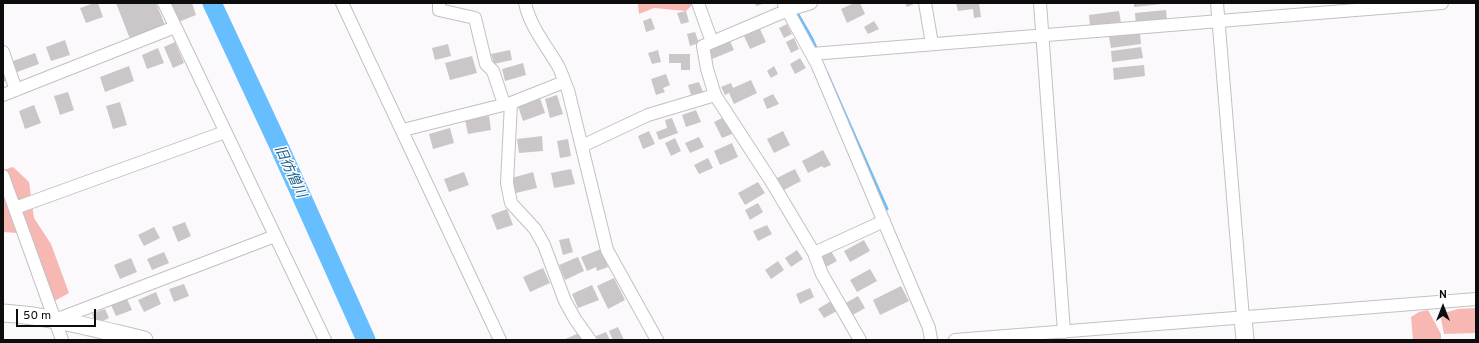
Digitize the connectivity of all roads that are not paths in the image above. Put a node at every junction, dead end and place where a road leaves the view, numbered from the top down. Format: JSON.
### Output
{"nodes":[{"id":1,"x":164,"y":3,"type":"edge"},
{"id":2,"x":342,"y":3,"type":"edge"},
{"id":3,"x":439,"y":3,"type":"edge"},
{"id":4,"x":525,"y":3,"type":"edge"},
{"id":5,"x":698,"y":3,"type":"edge"},
{"id":6,"x":925,"y":3,"type":"edge"},
{"id":7,"x":1040,"y":3,"type":"edge"},
{"id":8,"x":1217,"y":3,"type":"edge"},
{"id":9,"x":1442,"y":3,"type":"edge"},
{"id":10,"x":804,"y":4,"type":"edge"},
{"id":11,"x":786,"y":6,"type":"edge"},
{"id":12,"x":1218,"y":21,"type":"junction"},
{"id":13,"x":175,"y":27,"type":"junction"},
{"id":14,"x":1043,"y":35,"type":"junction"},
{"id":15,"x":712,"y":42,"type":"junction"},
{"id":16,"x":932,"y":44,"type":"junction"},
{"id":17,"x":3,"y":52,"type":"edge"},
{"id":18,"x":812,"y":54,"type":"junction"},
{"id":19,"x":564,"y":82,"type":"junction"},
{"id":20,"x":16,"y":90,"type":"junction"},
{"id":21,"x":3,"y":95,"type":"edge"},
{"id":22,"x":715,"y":95,"type":"junction"},
{"id":23,"x":508,"y":103,"type":"junction"},
{"id":24,"x":403,"y":130,"type":"junction"},
{"id":25,"x":225,"y":132,"type":"junction"},
{"id":26,"x":582,"y":146,"type":"junction"},
{"id":27,"x":3,"y":176,"type":"edge"},
{"id":28,"x":15,"y":208,"type":"junction"},
{"id":29,"x":884,"y":221,"type":"junction"},
{"id":30,"x":275,"y":236,"type":"junction"},
{"id":31,"x":814,"y":253,"type":"junction"},
{"id":32,"x":1476,"y":299,"type":"edge"},
{"id":33,"x":3,"y":314,"type":"edge"},
{"id":34,"x":1244,"y":318,"type":"junction"},
{"id":35,"x":55,"y":320,"type":"junction"},
{"id":36,"x":1064,"y":332,"type":"junction"},
{"id":37,"x":62,"y":340,"type":"edge"},
{"id":38,"x":144,"y":340,"type":"edge"},
{"id":39,"x":324,"y":340,"type":"edge"},
{"id":40,"x":500,"y":340,"type":"edge"},
{"id":41,"x":590,"y":340,"type":"edge"},
{"id":42,"x":657,"y":340,"type":"edge"},
{"id":43,"x":860,"y":340,"type":"edge"},
{"id":44,"x":931,"y":340,"type":"edge"},
{"id":45,"x":955,"y":340,"type":"edge"},
{"id":46,"x":1245,"y":340,"type":"edge"}],
"edges":[{"from":1,"to":13,"type":"street"},
{"from":2,"to":24,"type":"street"},
{"from":3,"to":23,"type":"street"},
{"from":4,"to":19,"type":"street"},
{"from":5,"to":15,"type":"street"},
{"from":6,"to":16,"type":"street"},
{"from":7,"to":14,"type":"street"},
{"from":8,"to":12,"type":"street"},
{"from":9,"to":12,"type":"street"},
{"from":10,"to":11,"type":"street"},
{"from":11,"to":15,"type":"street"},
{"from":11,"to":18,"type":"street"},
{"from":12,"to":14,"type":"street"},
{"from":12,"to":34,"type":"street"},
{"from":13,"to":20,"type":"street"},
{"from":13,"to":25,"type":"street"},
{"from":14,"to":16,"type":"street"},
{"from":14,"to":36,"type":"street"},
{"from":15,"to":22,"type":"street"},
{"from":16,"to":18,"type":"street"},
{"from":17,"to":20,"type":"street"},
{"from":18,"to":29,"type":"street"},
{"from":19,"to":23,"type":"street"},
{"from":19,"to":26,"type":"street"},
{"from":20,"to":21,"type":"street"},
{"from":22,"to":26,"type":"street"},
{"from":22,"to":31,"type":"street"},
{"from":23,"to":24,"type":"street"},
{"from":23,"to":41,"type":"street"},
{"from":24,"to":40,"type":"street"},
{"from":25,"to":28,"type":"street"},
{"from":25,"to":30,"type":"street"},
{"from":26,"to":42,"type":"street"},
{"from":27,"to":28,"type":"street"},
{"from":28,"to":35,"type":"street"},
{"from":29,"to":31,"type":"street"},
{"from":29,"to":44,"type":"street"},
{"from":30,"to":35,"type":"street"},
{"from":30,"to":39,"type":"street"},
{"from":31,"to":43,"type":"street"},
{"from":32,"to":34,"type":"street"},
{"from":33,"to":35,"type":"street"},
{"from":34,"to":36,"type":"street"},
{"from":34,"to":46,"type":"street"},
{"from":35,"to":37,"type":"street"},
{"from":35,"to":38,"type":"street"},
{"from":36,"to":45,"type":"street"}]}
